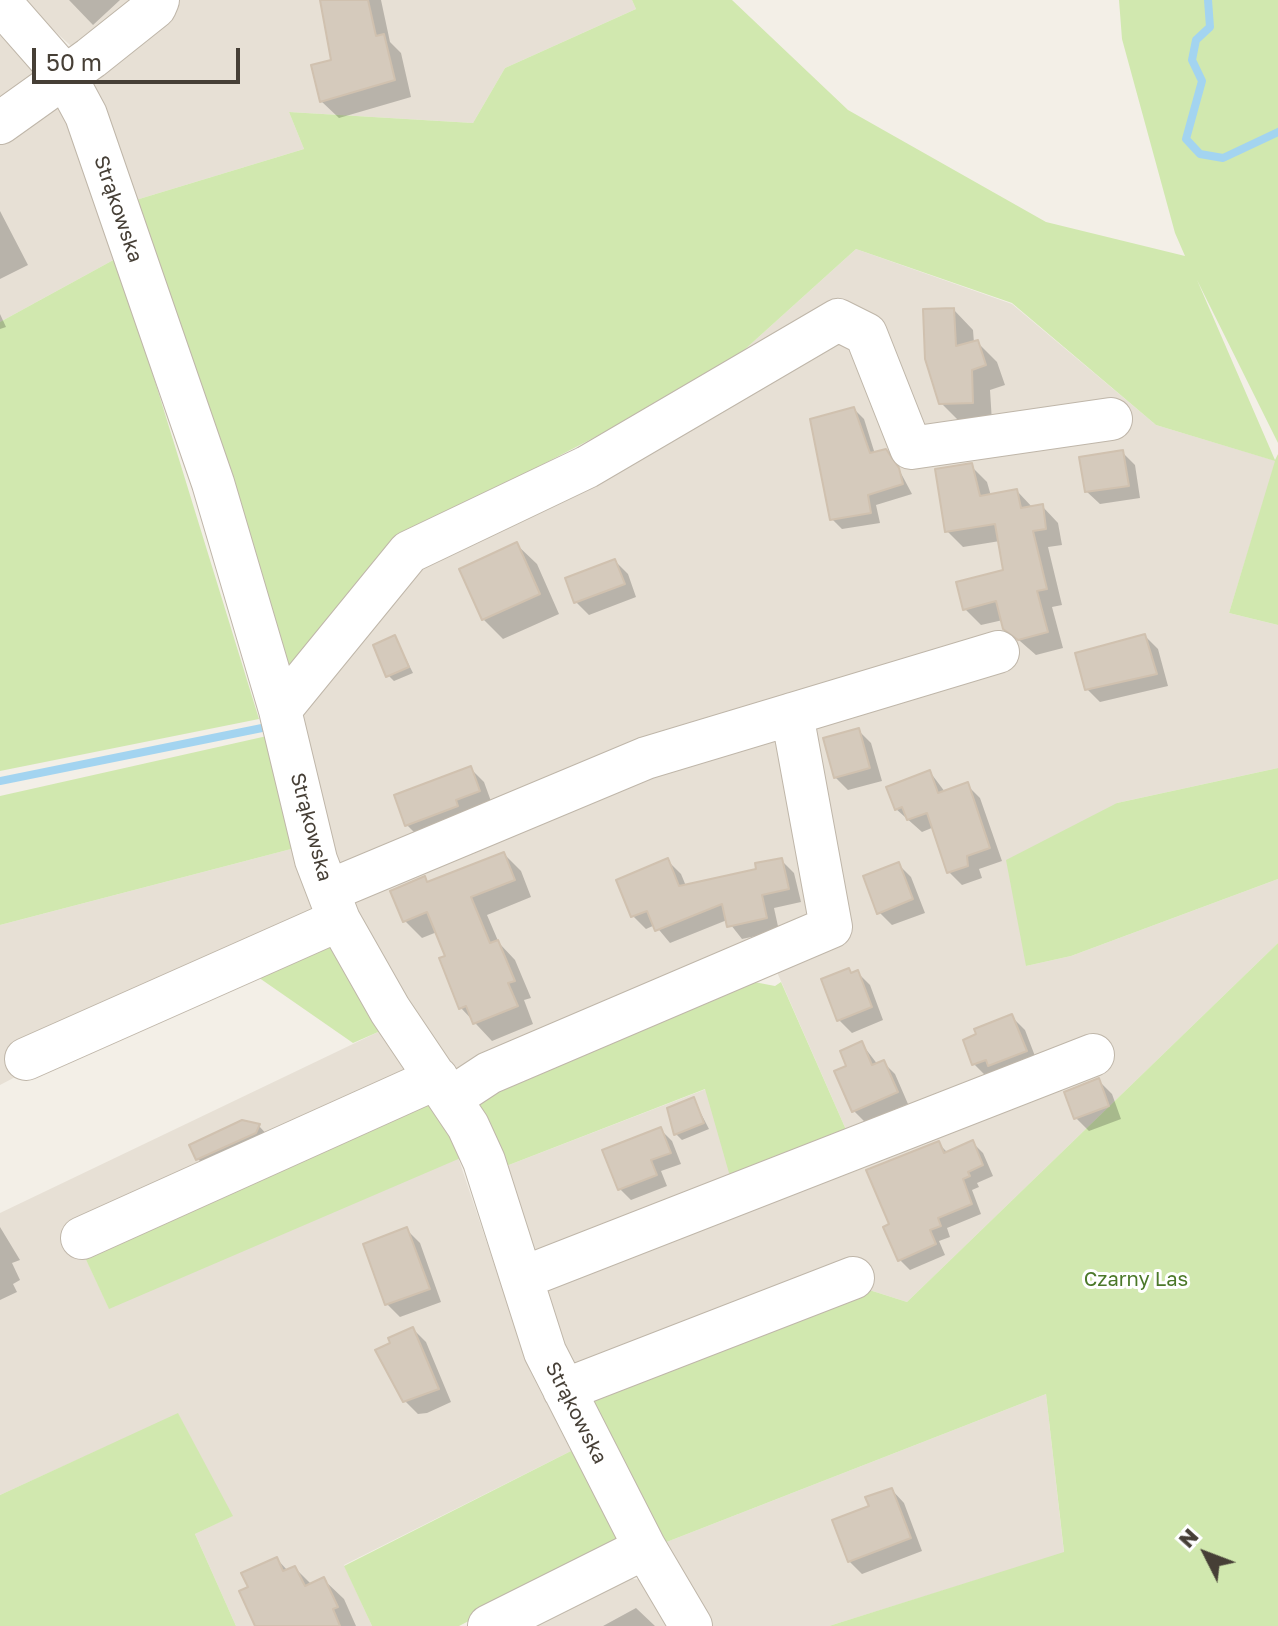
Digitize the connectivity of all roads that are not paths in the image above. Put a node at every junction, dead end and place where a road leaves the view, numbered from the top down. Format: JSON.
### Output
{"nodes":[{"id":1,"x":158,"y":0,"type":"edge"},
{"id":2,"x":0,"y":2,"type":"edge"},
{"id":3,"x":65,"y":76,"type":"junction"},
{"id":4,"x":0,"y":123,"type":"edge"},
{"id":5,"x":1111,"y":419,"type":"dead end"},
{"id":6,"x":998,"y":652,"type":"dead end"},
{"id":7,"x":280,"y":710,"type":"junction"},
{"id":8,"x":792,"y":714,"type":"junction"},
{"id":9,"x":333,"y":905,"type":"junction"},
{"id":10,"x":1093,"y":1055,"type":"dead end"},
{"id":11,"x":26,"y":1059,"type":"dead end"},
{"id":12,"x":444,"y":1088,"type":"junction"},
{"id":13,"x":82,"y":1238,"type":"dead end"},
{"id":14,"x":522,"y":1278,"type":"junction"},
{"id":15,"x":853,"y":1278,"type":"dead end"},
{"id":16,"x":564,"y":1390,"type":"junction"},
{"id":17,"x":645,"y":1548,"type":"junction"},
{"id":18,"x":489,"y":1626,"type":"edge"},
{"id":19,"x":691,"y":1626,"type":"edge"}],
"edges":[{"from":1,"to":3,"type":"street"},
{"from":2,"to":3,"type":"street","name":"Strąkowska"},
{"from":3,"to":4,"type":"street"},
{"from":3,"to":7,"type":"street","name":"Strąkowska"},
{"from":5,"to":7,"type":"street"},
{"from":6,"to":8,"type":"street"},
{"from":7,"to":9,"type":"street","name":"Strąkowska"},
{"from":8,"to":9,"type":"street"},
{"from":8,"to":12,"type":"street"},
{"from":9,"to":11,"type":"street"},
{"from":9,"to":12,"type":"street","name":"Strąkowska"},
{"from":10,"to":14,"type":"street"},
{"from":12,"to":13,"type":"street"},
{"from":12,"to":14,"type":"street","name":"Strąkowska"},
{"from":14,"to":16,"type":"street","name":"Strąkowska"},
{"from":15,"to":16,"type":"street"},
{"from":16,"to":17,"type":"street","name":"Strąkowska"},
{"from":17,"to":18,"type":"street"},
{"from":17,"to":19,"type":"street","name":"Strąkowska"}]}
